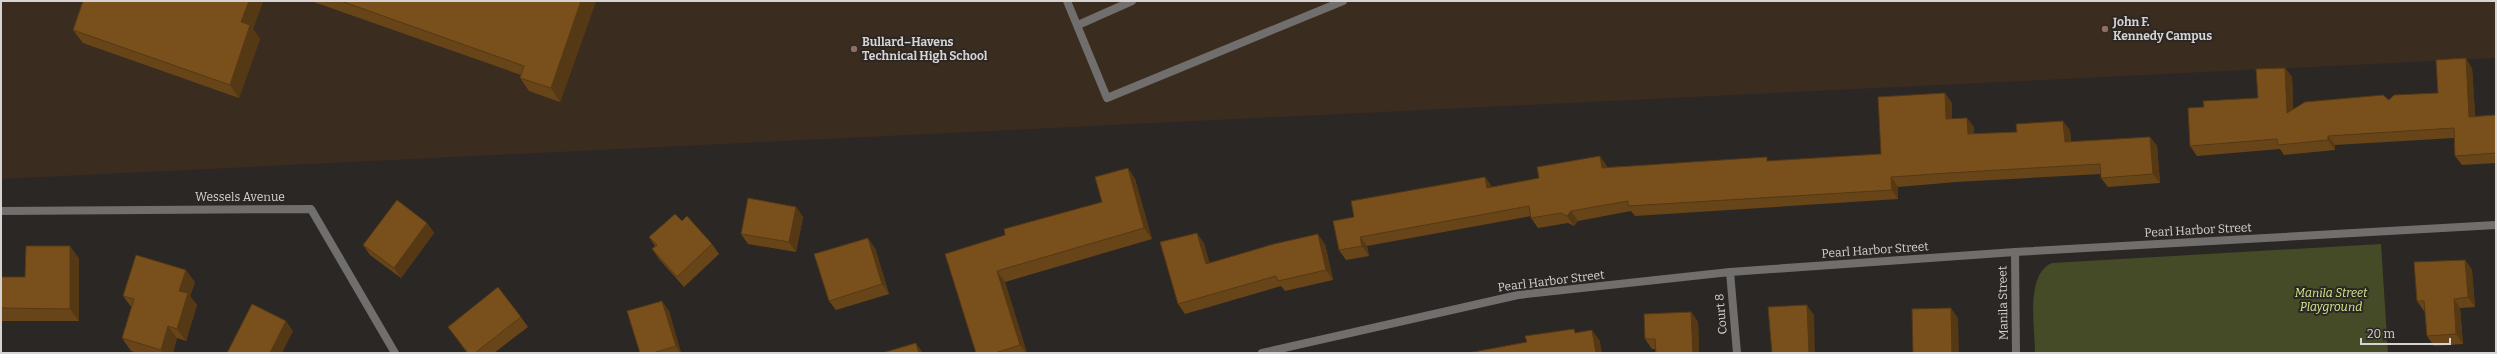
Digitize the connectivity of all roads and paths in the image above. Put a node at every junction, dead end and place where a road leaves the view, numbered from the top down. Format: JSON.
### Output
{"nodes":[{"id":1,"x":1067,"y":1,"type":"edge"},
{"id":2,"x":1132,"y":1,"type":"edge"},
{"id":3,"x":1343,"y":1,"type":"edge"},
{"id":4,"x":1078,"y":24,"type":"junction"},
{"id":5,"x":1,"y":211,"type":"edge"},
{"id":6,"x":2496,"y":225,"type":"edge"},
{"id":7,"x":2015,"y":252,"type":"junction"},
{"id":8,"x":1730,"y":272,"type":"junction"},
{"id":9,"x":395,"y":353,"type":"edge"},
{"id":10,"x":1262,"y":353,"type":"edge"},
{"id":11,"x":1737,"y":353,"type":"edge"},
{"id":12,"x":2016,"y":353,"type":"edge"}],
"edges":[{"from":1,"to":4,"type":"street"},
{"from":2,"to":4,"type":"street"},
{"from":3,"to":4,"type":"street"},
{"from":5,"to":9,"type":"street","name":"Wessels Avenue"},
{"from":6,"to":7,"type":"street","name":"Pearl Harbor Street"},
{"from":7,"to":8,"type":"street","name":"Pearl Harbor Street"},
{"from":7,"to":12,"type":"street","name":"Manila Street"},
{"from":8,"to":10,"type":"street","name":"Pearl Harbor Street"},
{"from":8,"to":11,"type":"street","name":"Court 8"}]}
